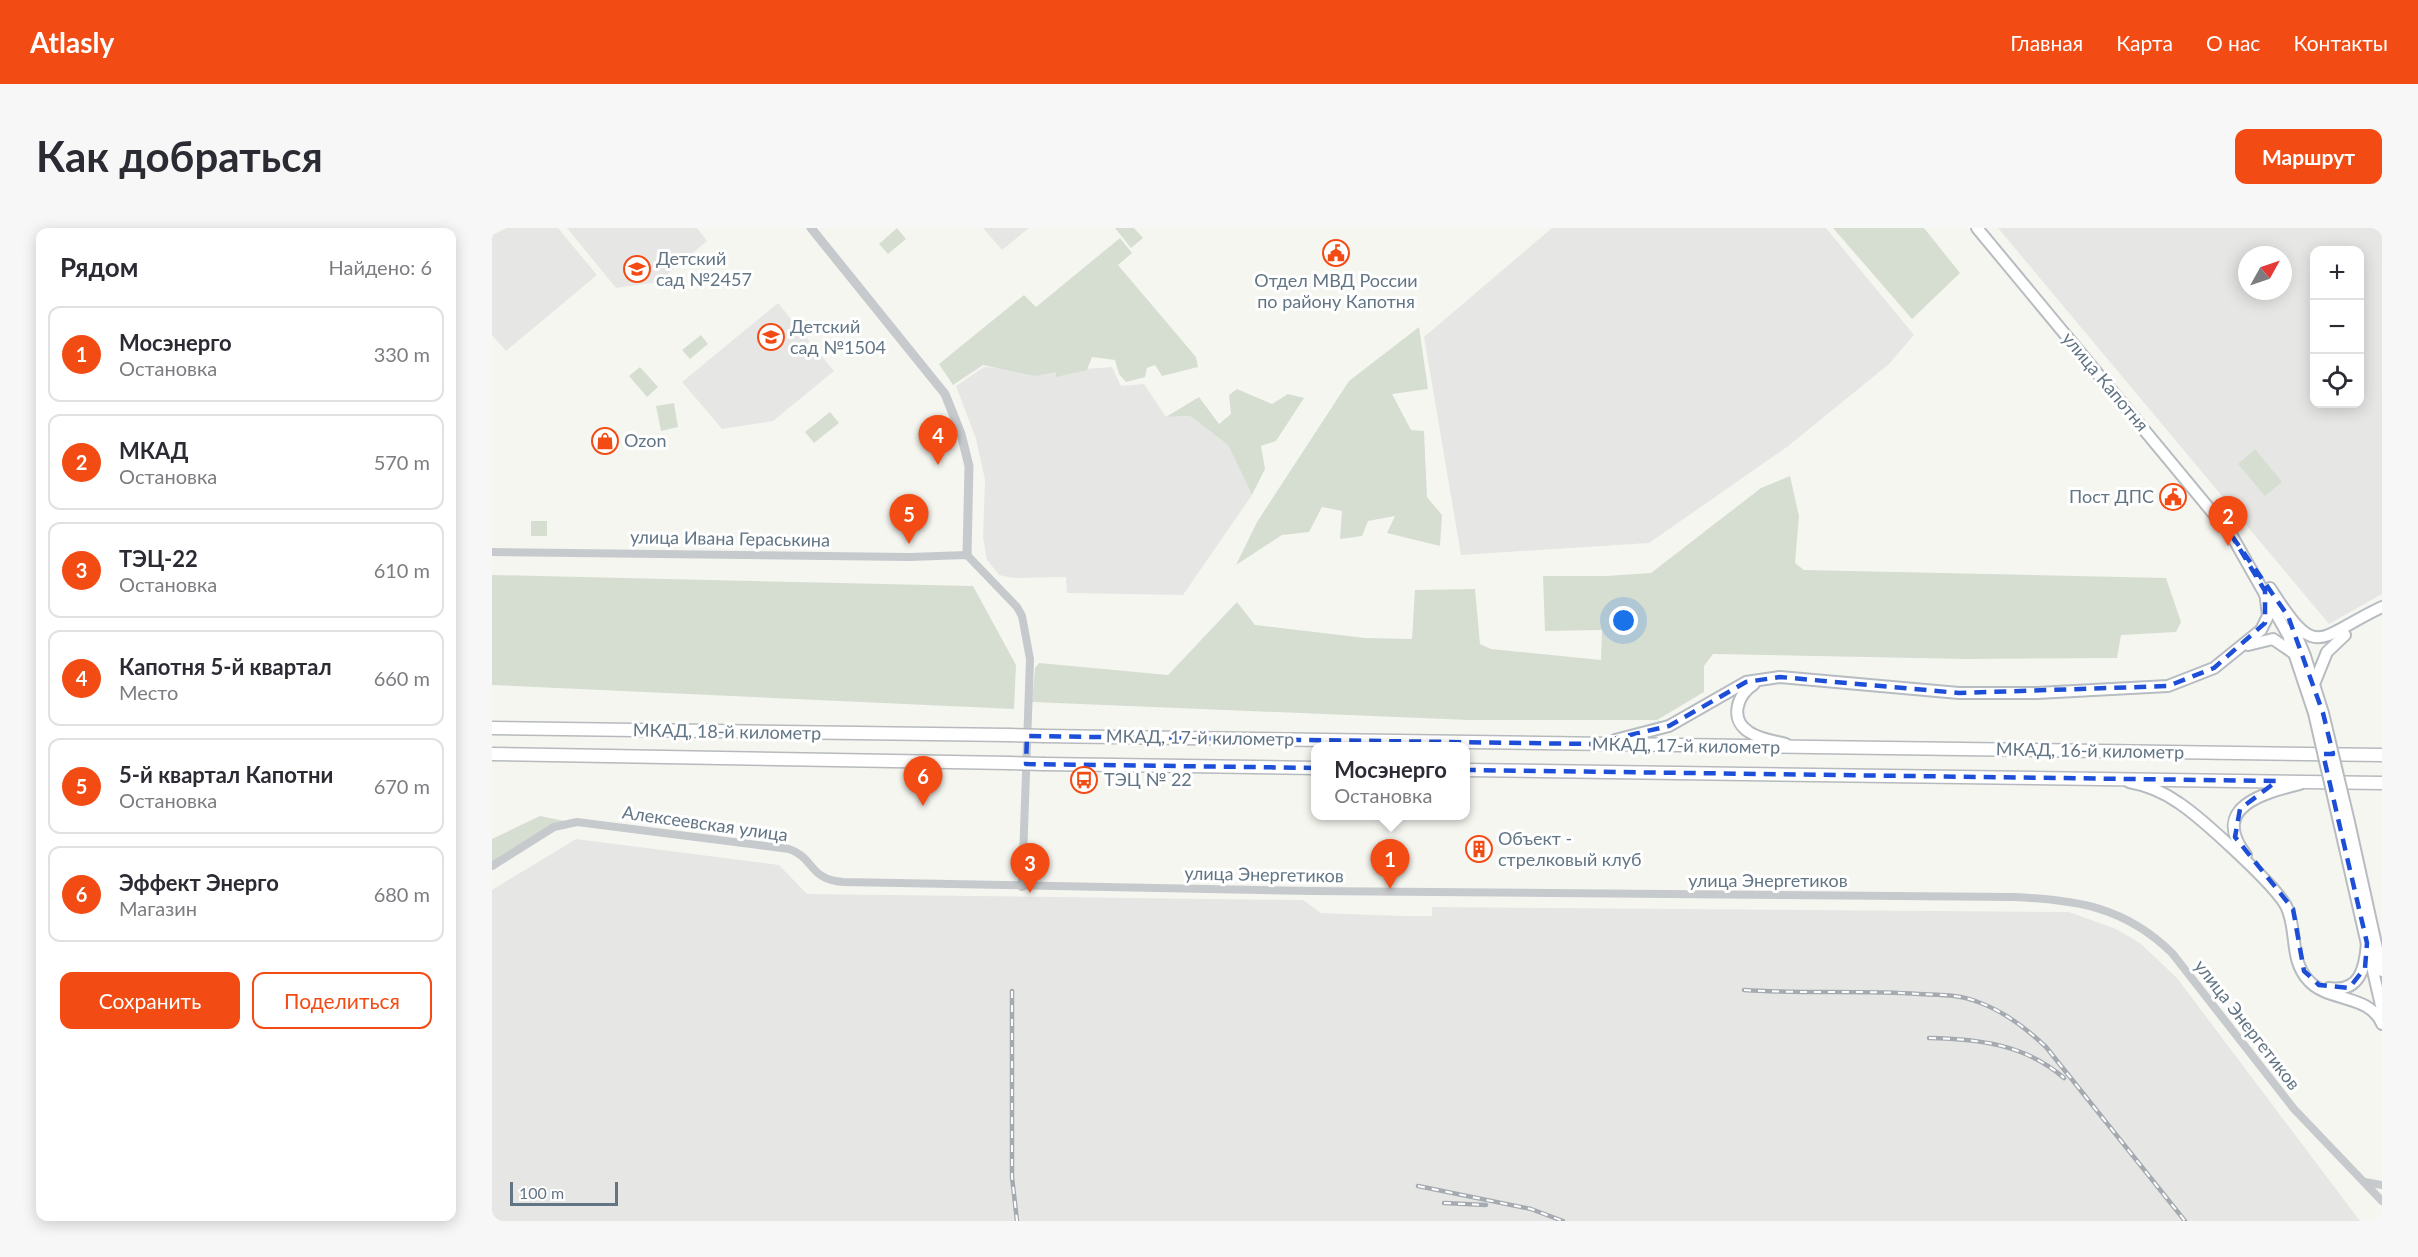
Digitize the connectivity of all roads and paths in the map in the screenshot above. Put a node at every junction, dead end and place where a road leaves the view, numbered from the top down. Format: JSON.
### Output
{"nodes":[{"id":1,"x":811,"y":228,"type":"edge"},
{"id":2,"x":1977,"y":228,"type":"edge"},
{"id":3,"x":2232,"y":536,"type":"junction"},
{"id":4,"x":492,"y":552,"type":"edge"},
{"id":5,"x":967,"y":555,"type":"junction"},
{"id":6,"x":2265,"y":591,"type":"junction"},
{"id":7,"x":2382,"y":607,"type":"edge"},
{"id":8,"x":2382,"y":613,"type":"edge"},
{"id":9,"x":2288,"y":615,"type":"junction"},
{"id":10,"x":2242,"y":648,"type":"junction"},
{"id":11,"x":2297,"y":657,"type":"junction"},
{"id":12,"x":1765,"y":679,"type":"junction"},
{"id":13,"x":2314,"y":684,"type":"junction"},
{"id":14,"x":2318,"y":713,"type":"junction"},
{"id":15,"x":492,"y":728,"type":"edge"},
{"id":16,"x":962,"y":735,"type":"joint"},
{"id":17,"x":1454,"y":742,"type":"edge"},
{"id":18,"x":1470,"y":742,"type":"edge"},
{"id":19,"x":1591,"y":744,"type":"junction"},
{"id":20,"x":1798,"y":747,"type":"junction"},
{"id":21,"x":492,"y":754,"type":"edge"},
{"id":22,"x":2382,"y":755,"type":"edge"},
{"id":23,"x":961,"y":763,"type":"joint"},
{"id":24,"x":1311,"y":768,"type":"edge"},
{"id":25,"x":1470,"y":770,"type":"edge"},
{"id":26,"x":2111,"y":779,"type":"junction"},
{"id":27,"x":2308,"y":782,"type":"junction"},
{"id":28,"x":2382,"y":785,"type":"edge"},
{"id":29,"x":2344,"y":822,"type":"junction"},
{"id":30,"x":492,"y":866,"type":"edge"},
{"id":31,"x":1022,"y":887,"type":"junction"},
{"id":32,"x":2367,"y":943,"type":"junction"},
{"id":33,"x":2380,"y":959,"type":"edge"},
{"id":34,"x":2382,"y":971,"type":"edge"},
{"id":35,"x":2382,"y":1010,"type":"edge"},
{"id":36,"x":2382,"y":1024,"type":"edge"},
{"id":37,"x":2354,"y":1174,"type":"junction"},
{"id":38,"x":2382,"y":1185,"type":"edge"},
{"id":39,"x":2382,"y":1201,"type":"edge"}],
"edges":[{"from":1,"to":5,"type":"street"},
{"from":2,"to":3,"type":"main road","name":"улица Капотня"},
{"from":3,"to":6,"type":"main road"},
{"from":3,"to":9,"type":"main road"},
{"from":4,"to":5,"type":"street","name":"улица Ивана Гераськина"},
{"from":5,"to":31,"type":"street"},
{"from":6,"to":10,"type":"main road"},
{"from":6,"to":11,"type":"main road"},
{"from":7,"to":9,"type":"main road"},
{"from":8,"to":13,"type":"main road"},
{"from":9,"to":13,"type":"main road"},
{"from":10,"to":11,"type":"main road"},
{"from":10,"to":12,"type":"main road"},
{"from":11,"to":14,"type":"main road"},
{"from":12,"to":19,"type":"main road"},
{"from":12,"to":20,"type":"main road"},
{"from":13,"to":14,"type":"main road"},
{"from":14,"to":29,"type":"main road","bridge":true},
{"from":15,"to":16,"type":"highway","name":"МКАД, 18-й километр"},
{"from":16,"to":17,"type":"highway","name":"МКАД, 17-й километр","bridge":true},
{"from":18,"to":19,"type":"highway","name":"МКАД, 17-й километр","bridge":true},
{"from":19,"to":20,"type":"highway","name":"МКАД, 17-й километр"},
{"from":20,"to":22,"type":"highway","name":"МКАД, 16-й километр"},
{"from":21,"to":23,"type":"highway","name":"МКАД, 18-й километр"},
{"from":23,"to":24,"type":"highway","name":"МКАД, 17-й километр","bridge":true},
{"from":25,"to":26,"type":"highway","name":"МКАД, 17-й километр"},
{"from":26,"to":27,"type":"highway","name":"МКАД, 16-й километр"},
{"from":26,"to":36,"type":"main road"},
{"from":27,"to":28,"type":"highway","name":"МКАД, 16-й километр"},
{"from":27,"to":32,"type":"main road"},
{"from":29,"to":32,"type":"main road"},
{"from":29,"to":33,"type":"main road"},
{"from":30,"to":31,"type":"street","name":"Алексеевская улица"},
{"from":31,"to":37,"type":"street","name":"улица Энергетиков"},
{"from":32,"to":35,"type":"main road"},
{"from":33,"to":34,"type":"main road"},
{"from":37,"to":38,"type":"street"},
{"from":37,"to":39,"type":"street","name":"улица Энергетиков"}]}
